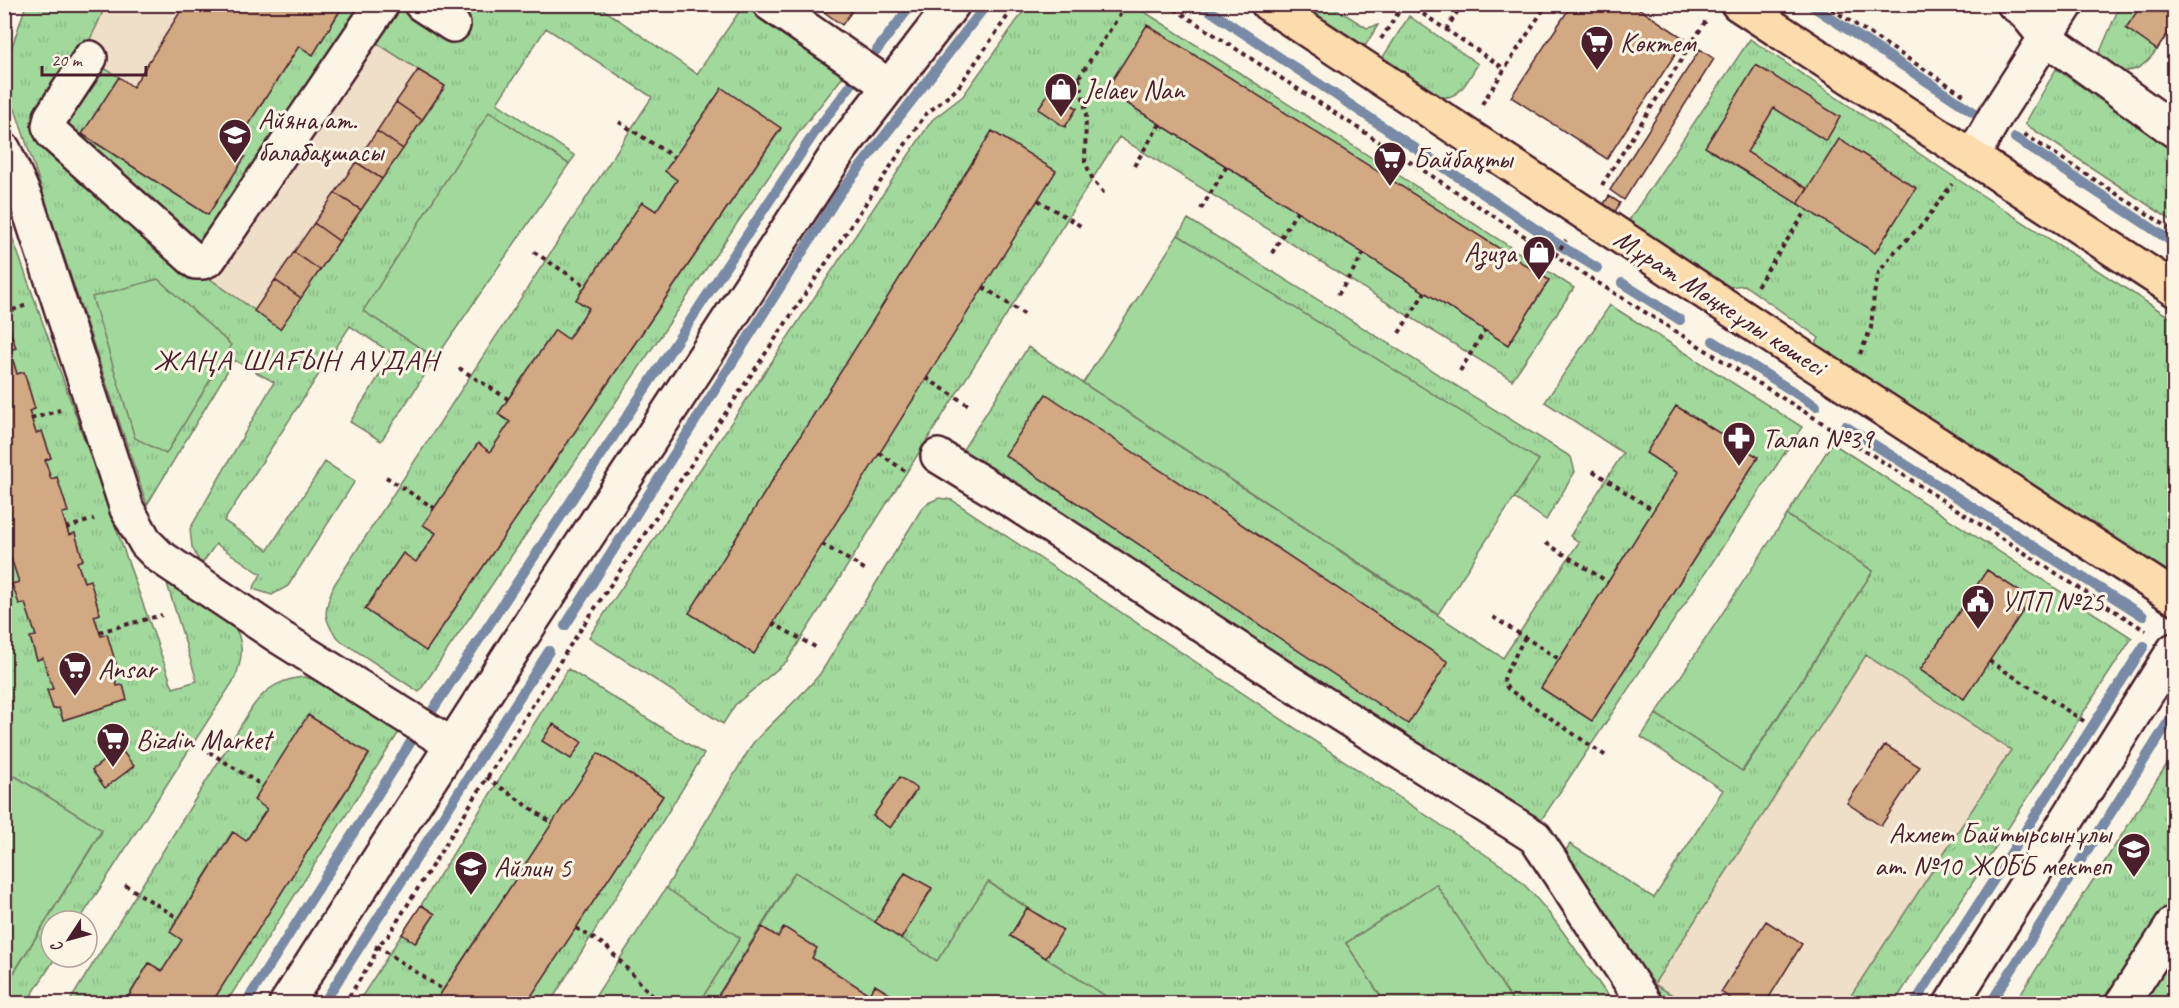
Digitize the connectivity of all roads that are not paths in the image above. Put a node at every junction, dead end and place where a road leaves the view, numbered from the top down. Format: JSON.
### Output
{"nodes":[{"id":1,"x":382,"y":4,"type":"edge"},
{"id":2,"x":421,"y":4,"type":"edge"},
{"id":3,"x":770,"y":4,"type":"edge"},
{"id":4,"x":953,"y":4,"type":"edge"},
{"id":5,"x":1268,"y":4,"type":"edge"},
{"id":6,"x":2014,"y":4,"type":"edge"},
{"id":7,"x":2067,"y":4,"type":"edge"},
{"id":8,"x":1723,"y":10,"type":"edge"},
{"id":9,"x":453,"y":25,"type":"dead end"},
{"id":10,"x":2045,"y":38,"type":"junction"},
{"id":11,"x":90,"y":58,"type":"dead end"},
{"id":12,"x":889,"y":86,"type":"junction"},
{"id":13,"x":2175,"y":130,"type":"edge"},
{"id":14,"x":4,"y":150,"type":"edge"},
{"id":15,"x":1972,"y":158,"type":"junction"},
{"id":16,"x":2175,"y":289,"type":"edge"},
{"id":17,"x":938,"y":456,"type":"dead end"},
{"id":18,"x":2175,"y":597,"type":"edge"},
{"id":19,"x":2163,"y":642,"type":"edge"},
{"id":20,"x":452,"y":745,"type":"junction"},
{"id":21,"x":2175,"y":923,"type":"edge"},
{"id":22,"x":286,"y":1004,"type":"edge"},
{"id":23,"x":1645,"y":1004,"type":"edge"},
{"id":24,"x":1951,"y":1004,"type":"edge"},
{"id":25,"x":2122,"y":1004,"type":"edge"}],
"edges":[{"from":1,"to":11,"type":"street"},
{"from":2,"to":9,"type":"street"},
{"from":3,"to":12,"type":"street"},
{"from":4,"to":12,"type":"street"},
{"from":5,"to":18,"type":"main road","name":"Мұрат Мөңкеұлы көшесі"},
{"from":6,"to":10,"type":"street"},
{"from":7,"to":10,"type":"street"},
{"from":8,"to":15,"type":"main road"},
{"from":10,"to":13,"type":"street"},
{"from":10,"to":15,"type":"street"},
{"from":12,"to":20,"type":"street"},
{"from":14,"to":20,"type":"street"},
{"from":15,"to":16,"type":"main road"},
{"from":17,"to":23,"type":"street"},
{"from":19,"to":24,"type":"street"},
{"from":20,"to":22,"type":"street"},
{"from":21,"to":25,"type":"street"}]}
